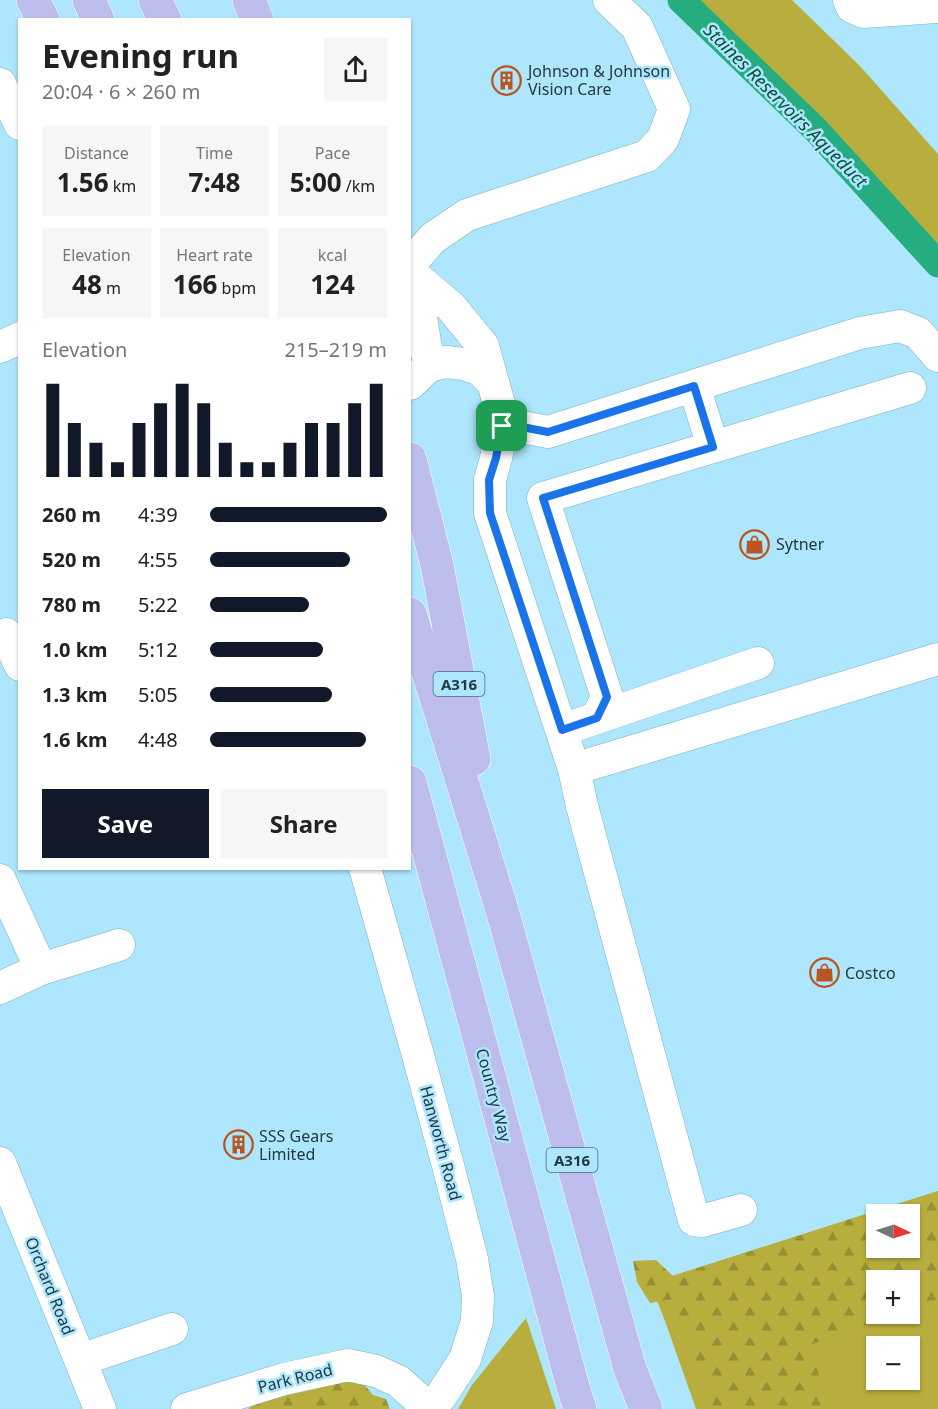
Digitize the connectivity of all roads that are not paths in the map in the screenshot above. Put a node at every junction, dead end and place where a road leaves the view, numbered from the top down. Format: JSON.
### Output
{"nodes":[{"id":1,"x":33,"y":0,"type":"edge"},
{"id":2,"x":89,"y":0,"type":"edge"},
{"id":3,"x":155,"y":0,"type":"edge"},
{"id":4,"x":249,"y":0,"type":"edge"},
{"id":5,"x":609,"y":0,"type":"edge"},
{"id":6,"x":849,"y":0,"type":"edge"},
{"id":7,"x":938,"y":7,"type":"edge"},
{"id":8,"x":43,"y":18,"type":"edge"},
{"id":9,"x":97,"y":18,"type":"edge"},
{"id":10,"x":164,"y":18,"type":"edge"},
{"id":11,"x":256,"y":18,"type":"edge"},
{"id":12,"x":0,"y":84,"type":"edge"},
{"id":13,"x":18,"y":120,"type":"edge"},
{"id":14,"x":411,"y":271,"type":"edge"},
{"id":15,"x":18,"y":339,"type":"edge"},
{"id":16,"x":0,"y":347,"type":"edge"},
{"id":17,"x":938,"y":356,"type":"edge"},
{"id":18,"x":419,"y":375,"type":"edge"},
{"id":19,"x":493,"y":382,"type":"junction"},
{"id":20,"x":694,"y":386,"type":"junction"},
{"id":21,"x":910,"y":388,"type":"dead end"},
{"id":22,"x":502,"y":426,"type":"junction"},
{"id":23,"x":713,"y":447,"type":"junction"},
{"id":24,"x":411,"y":463,"type":"edge"},
{"id":25,"x":411,"y":617,"type":"edge"},
{"id":26,"x":8,"y":632,"type":"edge"},
{"id":27,"x":938,"y":659,"type":"edge"},
{"id":28,"x":18,"y":660,"type":"edge"},
{"id":29,"x":758,"y":663,"type":"dead end"},
{"id":30,"x":597,"y":718,"type":"junction"},
{"id":31,"x":562,"y":730,"type":"junction"},
{"id":32,"x":574,"y":769,"type":"junction"},
{"id":33,"x":411,"y":786,"type":"edge"},
{"id":34,"x":366,"y":870,"type":"edge"},
{"id":35,"x":0,"y":880,"type":"edge"},
{"id":36,"x":502,"y":910,"type":"junction"},
{"id":37,"x":119,"y":945,"type":"dead end"},
{"id":38,"x":41,"y":969,"type":"junction"},
{"id":39,"x":0,"y":988,"type":"edge"},
{"id":40,"x":0,"y":1163,"type":"edge"},
{"id":41,"x":741,"y":1210,"type":"dead end"},
{"id":42,"x":172,"y":1329,"type":"dead end"},
{"id":43,"x":80,"y":1360,"type":"junction"},
{"id":44,"x":429,"y":1408,"type":"edge"},
{"id":45,"x":100,"y":1409,"type":"edge"},
{"id":46,"x":187,"y":1409,"type":"edge"},
{"id":47,"x":580,"y":1409,"type":"edge"},
{"id":48,"x":646,"y":1409,"type":"edge"}],
"edges":[{"from":1,"to":8,"type":"highway"},
{"from":2,"to":9,"type":"highway"},
{"from":3,"to":10,"type":"highway"},
{"from":4,"to":11,"type":"highway"},
{"from":5,"to":14,"type":"street"},
{"from":6,"to":7,"type":"street"},
{"from":12,"to":13,"type":"street"},
{"from":14,"to":18,"type":"street"},
{"from":14,"to":19,"type":"street"},
{"from":15,"to":16,"type":"street"},
{"from":17,"to":20,"type":"street"},
{"from":18,"to":19,"type":"street"},
{"from":19,"to":22,"type":"street"},
{"from":20,"to":22,"type":"street"},
{"from":20,"to":23,"type":"street"},
{"from":21,"to":23,"type":"street"},
{"from":22,"to":31,"type":"street"},
{"from":23,"to":30,"type":"street"},
{"from":24,"to":36,"type":"highway","number":"A316"},
{"from":25,"to":36,"type":"highway","number":"A316"},
{"from":26,"to":28,"type":"street"},
{"from":27,"to":32,"type":"street"},
{"from":29,"to":30,"type":"street"},
{"from":30,"to":31,"type":"street"},
{"from":31,"to":32,"type":"street"},
{"from":32,"to":41,"type":"street"},
{"from":33,"to":47,"type":"highway","name":"Country Way"},
{"from":34,"to":44,"type":"street","name":"Hanworth Road"},
{"from":35,"to":38,"type":"street"},
{"from":36,"to":48,"type":"highway","number":"A316"},
{"from":37,"to":38,"type":"street"},
{"from":38,"to":39,"type":"street"},
{"from":40,"to":43,"type":"street","name":"Orchard Road"},
{"from":42,"to":43,"type":"street"},
{"from":43,"to":45,"type":"street","name":"Orchard Road"},
{"from":44,"to":46,"type":"street","name":"Park Road"}]}
